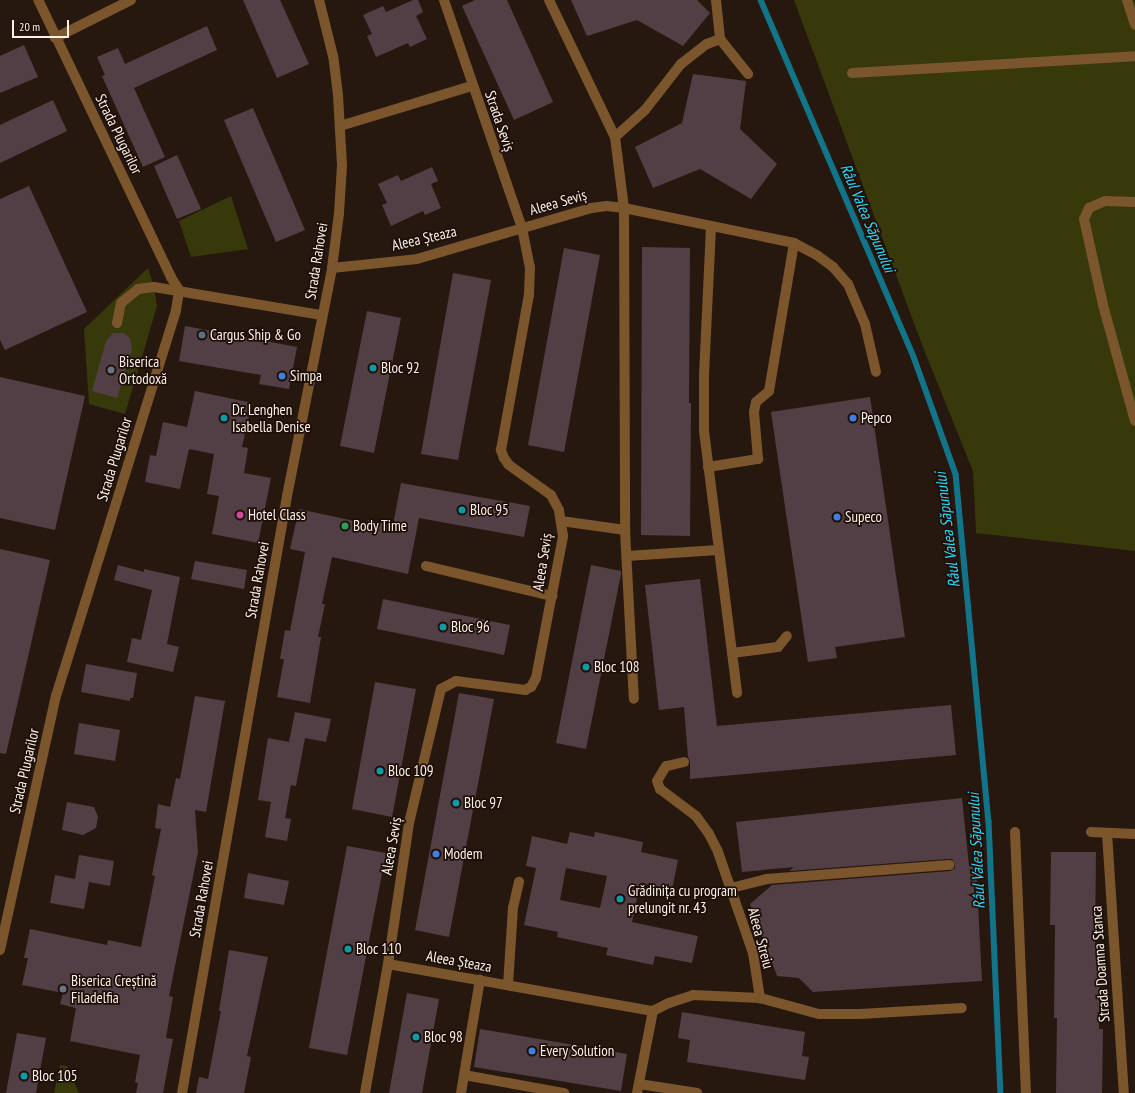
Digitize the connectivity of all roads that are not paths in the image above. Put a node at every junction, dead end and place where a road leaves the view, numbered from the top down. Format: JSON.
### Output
{"nodes":[{"id":1,"x":38,"y":0,"type":"edge"},
{"id":2,"x":319,"y":0,"type":"edge"},
{"id":3,"x":444,"y":0,"type":"edge"},
{"id":4,"x":549,"y":0,"type":"edge"},
{"id":5,"x":716,"y":0,"type":"edge"},
{"id":6,"x":1127,"y":0,"type":"edge"},
{"id":7,"x":128,"y":1,"type":"edge"},
{"id":8,"x":1135,"y":25,"type":"edge"},
{"id":9,"x":56,"y":38,"type":"junction"},
{"id":10,"x":720,"y":39,"type":"junction"},
{"id":11,"x":1135,"y":56,"type":"edge"},
{"id":12,"x":852,"y":73,"type":"dead end"},
{"id":13,"x":748,"y":74,"type":"dead end"},
{"id":14,"x":472,"y":86,"type":"junction"},
{"id":15,"x":340,"y":126,"type":"junction"},
{"id":16,"x":615,"y":137,"type":"junction"},
{"id":17,"x":1135,"y":202,"type":"edge"},
{"id":18,"x":624,"y":208,"type":"junction"},
{"id":19,"x":712,"y":227,"type":"junction"},
{"id":20,"x":522,"y":228,"type":"junction"},
{"id":21,"x":794,"y":244,"type":"junction"},
{"id":22,"x":332,"y":268,"type":"junction"},
{"id":23,"x":180,"y":290,"type":"junction"},
{"id":24,"x":322,"y":314,"type":"junction"},
{"id":25,"x":117,"y":323,"type":"dead end"},
{"id":26,"x":876,"y":372,"type":"dead end"},
{"id":27,"x":1135,"y":421,"type":"edge"},
{"id":28,"x":708,"y":467,"type":"junction"},
{"id":29,"x":562,"y":521,"type":"junction"},
{"id":30,"x":625,"y":530,"type":"junction"},
{"id":31,"x":718,"y":550,"type":"junction"},
{"id":32,"x":626,"y":556,"type":"junction"},
{"id":33,"x":426,"y":566,"type":"dead end"},
{"id":34,"x":552,"y":596,"type":"junction"},
{"id":35,"x":787,"y":636,"type":"dead end"},
{"id":36,"x":732,"y":653,"type":"junction"},
{"id":37,"x":737,"y":693,"type":"dead end"},
{"id":38,"x":634,"y":699,"type":"dead end"},
{"id":39,"x":684,"y":762,"type":"dead end"},
{"id":40,"x":1015,"y":832,"type":"dead end"},
{"id":41,"x":1091,"y":832,"type":"dead end"},
{"id":42,"x":1107,"y":833,"type":"junction"},
{"id":43,"x":1135,"y":834,"type":"edge"},
{"id":44,"x":949,"y":865,"type":"dead end"},
{"id":45,"x":519,"y":882,"type":"dead end"},
{"id":46,"x":731,"y":888,"type":"junction"},
{"id":47,"x":0,"y":950,"type":"edge"},
{"id":48,"x":388,"y":964,"type":"junction"},
{"id":49,"x":480,"y":980,"type":"junction"},
{"id":50,"x":508,"y":985,"type":"junction"},
{"id":51,"x":760,"y":998,"type":"junction"},
{"id":52,"x":962,"y":1008,"type":"dead end"},
{"id":53,"x":653,"y":1011,"type":"junction"},
{"id":54,"x":464,"y":1075,"type":"junction"},
{"id":55,"x":638,"y":1088,"type":"edge"},
{"id":56,"x":182,"y":1093,"type":"edge"},
{"id":57,"x":365,"y":1093,"type":"edge"},
{"id":58,"x":461,"y":1093,"type":"edge"},
{"id":59,"x":564,"y":1093,"type":"edge"},
{"id":60,"x":697,"y":1093,"type":"edge"},
{"id":61,"x":1026,"y":1093,"type":"edge"},
{"id":62,"x":1124,"y":1093,"type":"edge"}],
"edges":[{"from":1,"to":9,"type":"street","name":"Strada Plugarilor"},
{"from":2,"to":15,"type":"street","name":"Strada Rahovei"},
{"from":3,"to":14,"type":"street"},
{"from":4,"to":16,"type":"street"},
{"from":5,"to":10,"type":"street"},
{"from":6,"to":8,"type":"street"},
{"from":7,"to":9,"type":"street"},
{"from":9,"to":23,"type":"street","name":"Strada Plugarilor"},
{"from":10,"to":13,"type":"street"},
{"from":10,"to":16,"type":"street"},
{"from":11,"to":12,"type":"street"},
{"from":14,"to":15,"type":"street","name":"Strada Seviș"},
{"from":14,"to":20,"type":"street","name":"Strada Seviș"},
{"from":15,"to":22,"type":"street","name":"Strada Rahovei"},
{"from":16,"to":18,"type":"street"},
{"from":17,"to":27,"type":"street"},
{"from":18,"to":19,"type":"street","name":"Aleea Seviș"},
{"from":18,"to":20,"type":"street","name":"Aleea Seviș"},
{"from":18,"to":30,"type":"street"},
{"from":19,"to":21,"type":"street","name":"Aleea Seviș"},
{"from":19,"to":28,"type":"street"},
{"from":20,"to":22,"type":"street","name":"Aleea Șteaza"},
{"from":20,"to":29,"type":"street","name":"Aleea Seviș"},
{"from":21,"to":26,"type":"street","name":"Aleea Seviș"},
{"from":21,"to":28,"type":"street"},
{"from":22,"to":24,"type":"street","name":"Strada Rahovei"},
{"from":23,"to":24,"type":"street"},
{"from":23,"to":25,"type":"street"},
{"from":23,"to":47,"type":"street","name":"Strada Plugarilor"},
{"from":24,"to":56,"type":"street","name":"Strada Rahovei"},
{"from":28,"to":31,"type":"street"},
{"from":29,"to":30,"type":"street"},
{"from":29,"to":34,"type":"street","name":"Aleea Seviș"},
{"from":30,"to":32,"type":"street"},
{"from":31,"to":32,"type":"street"},
{"from":31,"to":36,"type":"street"},
{"from":32,"to":38,"type":"street"},
{"from":33,"to":34,"type":"street"},
{"from":34,"to":48,"type":"street","name":"Aleea Seviș"},
{"from":35,"to":36,"type":"street"},
{"from":36,"to":37,"type":"street"},
{"from":39,"to":46,"type":"street","name":"Aleea Streiu"},
{"from":40,"to":61,"type":"street"},
{"from":41,"to":42,"type":"street"},
{"from":42,"to":43,"type":"street"},
{"from":42,"to":62,"type":"street","name":"Strada Doamna Stanca"},
{"from":44,"to":46,"type":"street"},
{"from":45,"to":50,"type":"street"},
{"from":46,"to":51,"type":"street","name":"Aleea Streiu"},
{"from":48,"to":49,"type":"street","name":"Aleea Șteaza"},
{"from":48,"to":57,"type":"street"},
{"from":49,"to":50,"type":"street","name":"Aleea Șteaza"},
{"from":49,"to":54,"type":"street"},
{"from":50,"to":53,"type":"street","name":"Aleea Șteaza"},
{"from":51,"to":52,"type":"street"},
{"from":51,"to":53,"type":"street"},
{"from":53,"to":55,"type":"street"},
{"from":54,"to":58,"type":"street"},
{"from":54,"to":59,"type":"street"},
{"from":55,"to":60,"type":"street"}]}
